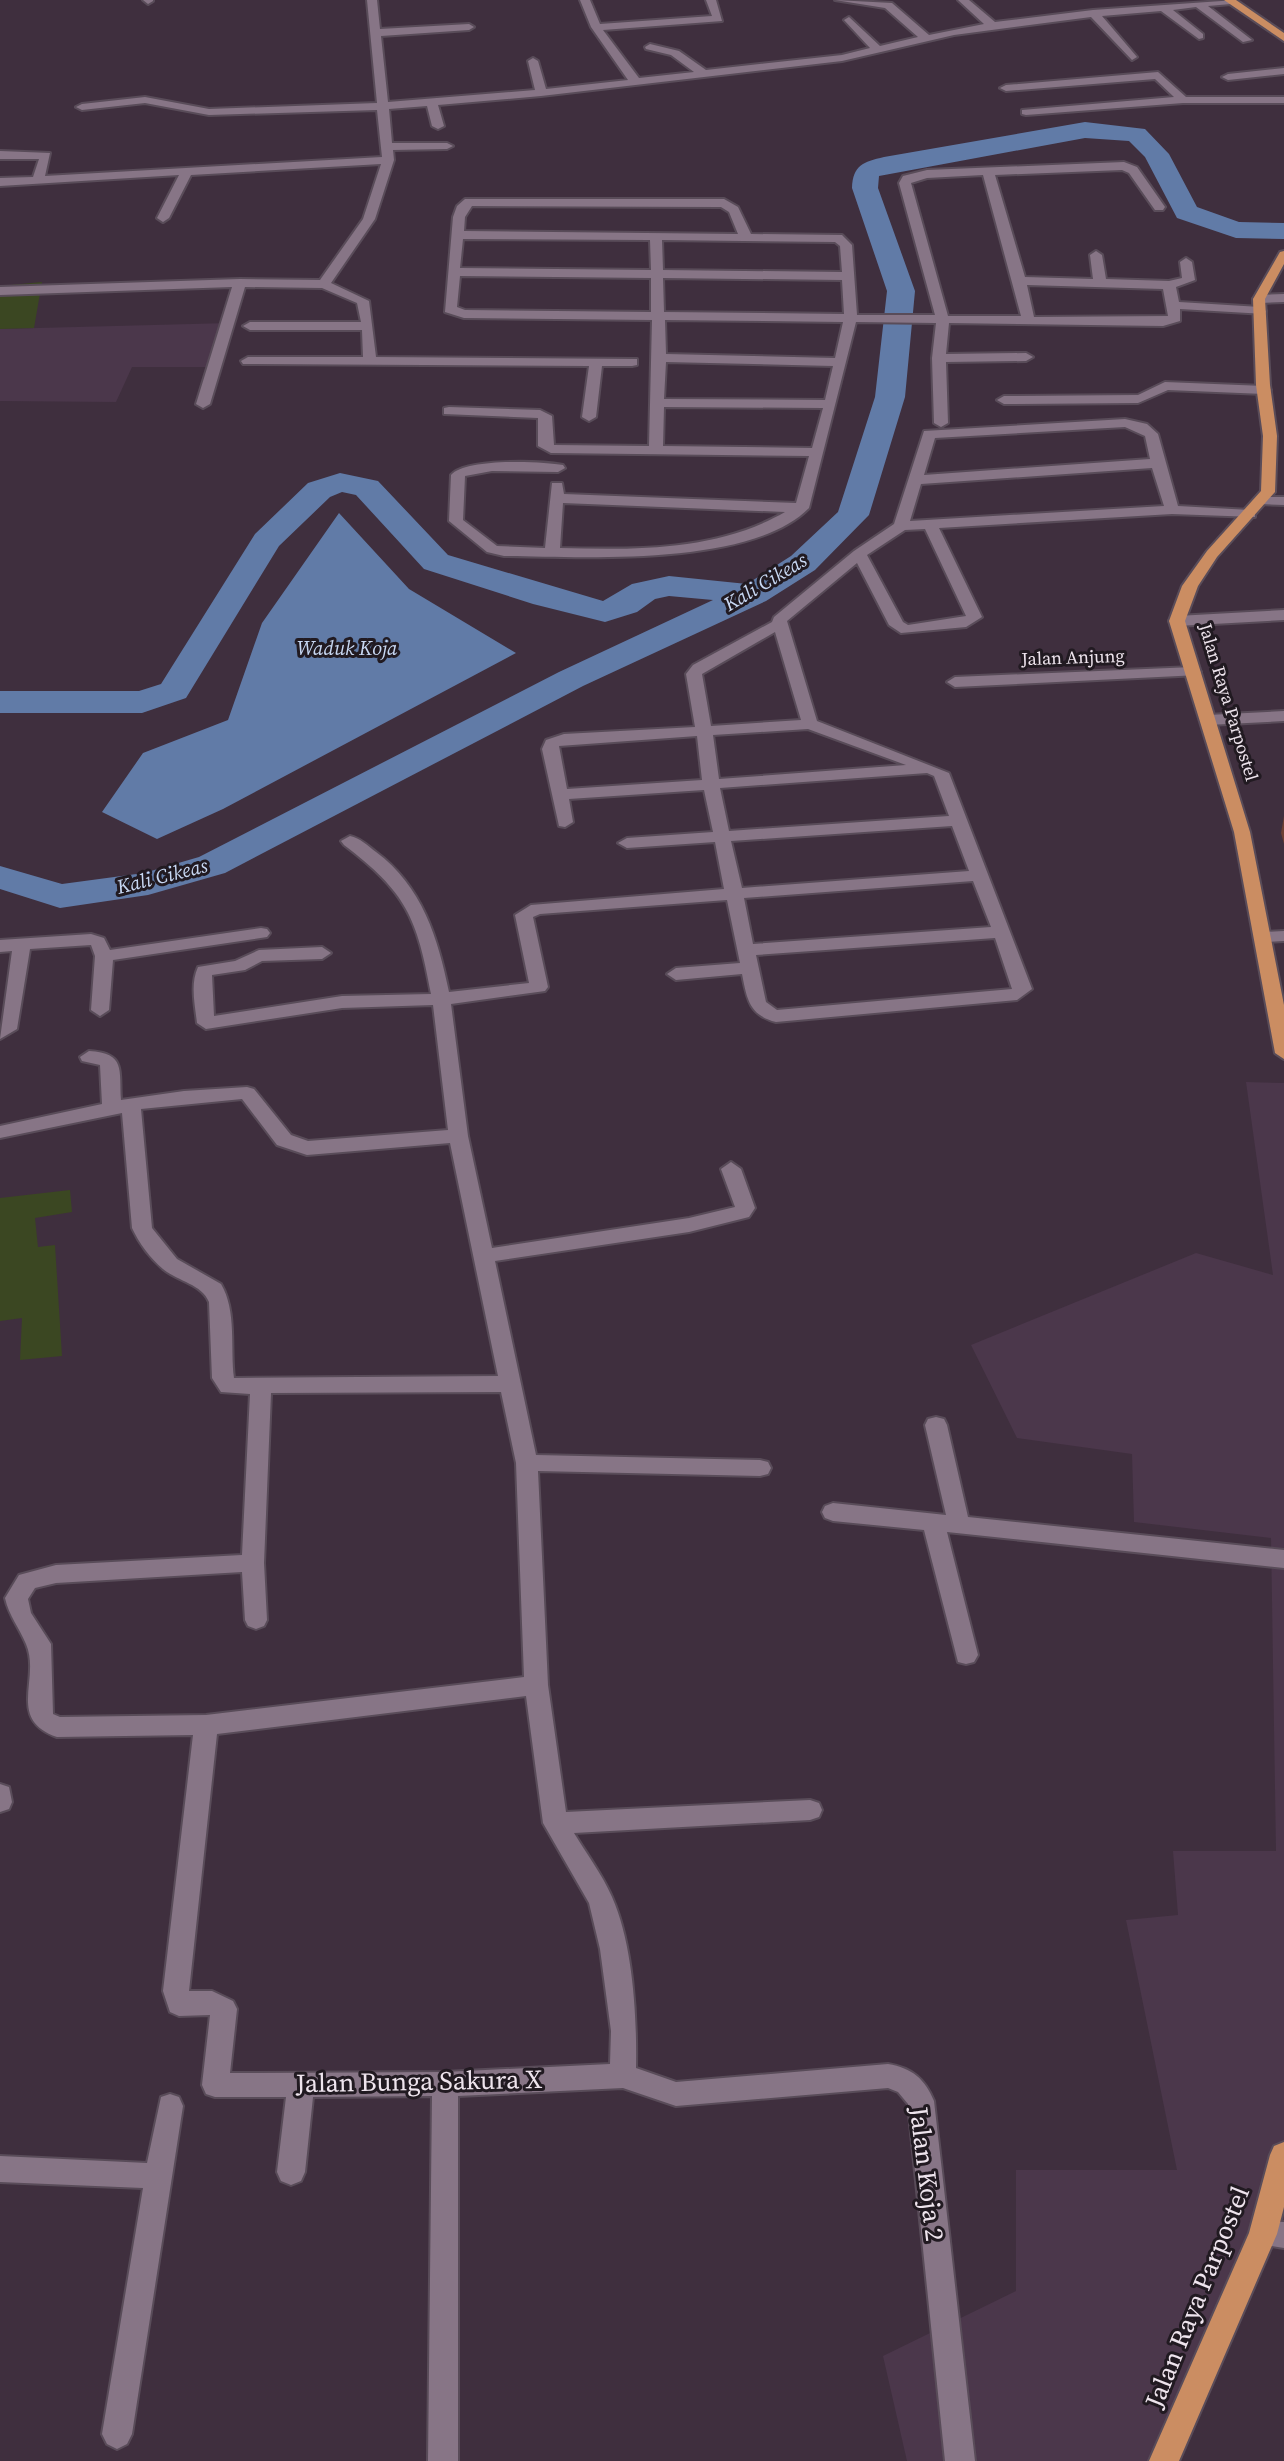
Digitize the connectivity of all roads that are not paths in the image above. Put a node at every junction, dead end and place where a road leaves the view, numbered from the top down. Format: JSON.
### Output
{"nodes":[{"id":1,"x":372,"y":0,"type":"edge"},
{"id":2,"x":585,"y":0,"type":"edge"},
{"id":3,"x":711,"y":0,"type":"edge"},
{"id":4,"x":840,"y":0,"type":"edge"},
{"id":5,"x":963,"y":0,"type":"edge"},
{"id":6,"x":1230,"y":1,"type":"edge"},
{"id":7,"x":1198,"y":4,"type":"junction"},
{"id":8,"x":1164,"y":8,"type":"junction"},
{"id":9,"x":1093,"y":13,"type":"junction"},
{"id":10,"x":849,"y":20,"type":"dead end"},
{"id":11,"x":993,"y":26,"type":"junction"},
{"id":12,"x":469,"y":27,"type":"dead end"},
{"id":13,"x":596,"y":27,"type":"junction"},
{"id":14,"x":373,"y":33,"type":"junction"},
{"id":15,"x":1199,"y":36,"type":"dead end"},
{"id":16,"x":926,"y":38,"type":"junction"},
{"id":17,"x":1284,"y":38,"type":"edge"},
{"id":18,"x":1247,"y":40,"type":"dead end"},
{"id":19,"x":650,"y":47,"type":"dead end"},
{"id":20,"x":878,"y":50,"type":"junction"},
{"id":21,"x":1132,"y":57,"type":"dead end"},
{"id":22,"x":533,"y":61,"type":"dead end"},
{"id":23,"x":1284,"y":71,"type":"edge"},
{"id":24,"x":704,"y":74,"type":"junction"},
{"id":25,"x":1228,"y":77,"type":"dead end"},
{"id":26,"x":636,"y":82,"type":"junction"},
{"id":27,"x":1006,"y":88,"type":"dead end"},
{"id":28,"x":541,"y":93,"type":"junction"},
{"id":29,"x":1183,"y":100,"type":"junction"},
{"id":30,"x":1284,"y":100,"type":"edge"},
{"id":31,"x":432,"y":103,"type":"junction"},
{"id":32,"x":383,"y":106,"type":"junction"},
{"id":33,"x":82,"y":107,"type":"dead end"},
{"id":34,"x":1026,"y":112,"type":"dead end"},
{"id":35,"x":438,"y":126,"type":"dead end"},
{"id":36,"x":447,"y":146,"type":"dead end"},
{"id":37,"x":388,"y":154,"type":"junction"},
{"id":38,"x":0,"y":155,"type":"edge"},
{"id":39,"x":188,"y":170,"type":"junction"},
{"id":40,"x":988,"y":171,"type":"junction"},
{"id":41,"x":38,"y":179,"type":"junction"},
{"id":42,"x":0,"y":182,"type":"edge"},
{"id":43,"x":1159,"y":207,"type":"dead end"},
{"id":44,"x":163,"y":218,"type":"dead end"},
{"id":45,"x":456,"y":235,"type":"junction"},
{"id":46,"x":745,"y":235,"type":"junction"},
{"id":47,"x":656,"y":236,"type":"junction"},
{"id":48,"x":1096,"y":255,"type":"dead end"},
{"id":49,"x":1282,"y":261,"type":"edge"},
{"id":50,"x":1186,"y":262,"type":"dead end"},
{"id":51,"x":453,"y":272,"type":"junction"},
{"id":52,"x":657,"y":274,"type":"junction"},
{"id":53,"x":848,"y":276,"type":"junction"},
{"id":54,"x":1020,"y":281,"type":"junction"},
{"id":55,"x":1100,"y":282,"type":"junction"},
{"id":56,"x":240,"y":283,"type":"junction"},
{"id":57,"x":324,"y":284,"type":"junction"},
{"id":58,"x":1169,"y":285,"type":"junction"},
{"id":59,"x":0,"y":291,"type":"edge"},
{"id":60,"x":1284,"y":291,"type":"edge"},
{"id":61,"x":1284,"y":298,"type":"edge"},
{"id":62,"x":1260,"y":301,"type":"junction"},
{"id":63,"x":1173,"y":305,"type":"junction"},
{"id":64,"x":658,"y":314,"type":"junction"},
{"id":65,"x":851,"y":317,"type":"junction"},
{"id":66,"x":1028,"y":319,"type":"junction"},
{"id":67,"x":943,"y":320,"type":"junction"},
{"id":68,"x":250,"y":326,"type":"dead end"},
{"id":69,"x":368,"y":326,"type":"junction"},
{"id":70,"x":1026,"y":357,"type":"dead end"},
{"id":71,"x":659,"y":358,"type":"junction"},
{"id":72,"x":939,"y":358,"type":"junction"},
{"id":73,"x":248,"y":361,"type":"dead end"},
{"id":74,"x":370,"y":361,"type":"junction"},
{"id":75,"x":596,"y":362,"type":"junction"},
{"id":76,"x":632,"y":362,"type":"dead end"},
{"id":77,"x":839,"y":362,"type":"junction"},
{"id":78,"x":1267,"y":387,"type":"junction"},
{"id":79,"x":1004,"y":400,"type":"dead end"},
{"id":80,"x":657,"y":403,"type":"junction"},
{"id":81,"x":203,"y":404,"type":"dead end"},
{"id":82,"x":831,"y":404,"type":"junction"},
{"id":83,"x":449,"y":411,"type":"dead end"},
{"id":84,"x":589,"y":417,"type":"dead end"},
{"id":85,"x":941,"y":423,"type":"dead end"},
{"id":86,"x":656,"y":449,"type":"junction"},
{"id":87,"x":559,"y":450,"type":"junction"},
{"id":88,"x":816,"y":452,"type":"junction"},
{"id":89,"x":1158,"y":463,"type":"junction"},
{"id":90,"x":558,"y":468,"type":"junction"},
{"id":91,"x":916,"y":480,"type":"junction"},
{"id":92,"x":556,"y":498,"type":"junction"},
{"id":93,"x":1263,"y":501,"type":"junction"},
{"id":94,"x":1284,"y":501,"type":"edge"},
{"id":95,"x":802,"y":508,"type":"junction"},
{"id":96,"x":1172,"y":510,"type":"junction"},
{"id":97,"x":1250,"y":514,"type":"junction"},
{"id":98,"x":930,"y":524,"type":"junction"},
{"id":99,"x":901,"y":526,"type":"junction"},
{"id":100,"x":552,"y":552,"type":"junction"},
{"id":101,"x":859,"y":554,"type":"junction"},
{"id":102,"x":1284,"y":615,"type":"edge"},
{"id":103,"x":1177,"y":621,"type":"junction"},
{"id":104,"x":779,"y":624,"type":"junction"},
{"id":105,"x":1193,"y":672,"type":"junction"},
{"id":106,"x":955,"y":682,"type":"dead end"},
{"id":107,"x":1284,"y":716,"type":"edge"},
{"id":108,"x":1208,"y":720,"type":"junction"},
{"id":109,"x":810,"y":724,"type":"junction"},
{"id":110,"x":704,"y":731,"type":"junction"},
{"id":111,"x":932,"y":768,"type":"junction"},
{"id":112,"x":711,"y":784,"type":"junction"},
{"id":113,"x":559,"y":795,"type":"junction"},
{"id":114,"x":959,"y":820,"type":"junction"},
{"id":115,"x":565,"y":822,"type":"dead end"},
{"id":116,"x":722,"y":838,"type":"junction"},
{"id":117,"x":350,"y":841,"type":"dead end"},
{"id":118,"x":627,"y":843,"type":"dead end"},
{"id":119,"x":979,"y":875,"type":"junction"},
{"id":120,"x":732,"y":893,"type":"junction"},
{"id":121,"x":1001,"y":932,"type":"junction"},
{"id":122,"x":261,"y":933,"type":"dead end"},
{"id":123,"x":1284,"y":936,"type":"edge"},
{"id":124,"x":1264,"y":937,"type":"junction"},
{"id":125,"x":22,"y":945,"type":"junction"},
{"id":126,"x":0,"y":946,"type":"edge"},
{"id":127,"x":322,"y":953,"type":"dead end"},
{"id":128,"x":104,"y":956,"type":"junction"},
{"id":129,"x":747,"y":959,"type":"junction"},
{"id":130,"x":676,"y":974,"type":"dead end"},
{"id":131,"x":441,"y":999,"type":"junction"},
{"id":132,"x":100,"y":1010,"type":"dead end"},
{"id":133,"x":0,"y":1033,"type":"edge"},
{"id":134,"x":1284,"y":1053,"type":"edge"},
{"id":135,"x":89,"y":1057,"type":"dead end"},
{"id":136,"x":122,"y":1106,"type":"junction"},
{"id":137,"x":0,"y":1132,"type":"edge"},
{"id":138,"x":458,"y":1136,"type":"junction"},
{"id":139,"x":731,"y":1169,"type":"dead end"},
{"id":140,"x":483,"y":1256,"type":"junction"},
{"id":141,"x":511,"y":1384,"type":"junction"},
{"id":142,"x":261,"y":1387,"type":"junction"},
{"id":143,"x":936,"y":1425,"type":"dead end"},
{"id":144,"x":527,"y":1463,"type":"junction"},
{"id":145,"x":760,"y":1468,"type":"dead end"},
{"id":146,"x":833,"y":1512,"type":"dead end"},
{"id":147,"x":933,"y":1522,"type":"junction"},
{"id":148,"x":959,"y":1525,"type":"junction"},
{"id":149,"x":1284,"y":1559,"type":"edge"},
{"id":150,"x":253,"y":1563,"type":"junction"},
{"id":151,"x":256,"y":1620,"type":"dead end"},
{"id":152,"x":966,"y":1655,"type":"dead end"},
{"id":153,"x":536,"y":1685,"type":"junction"},
{"id":154,"x":206,"y":1725,"type":"junction"},
{"id":155,"x":0,"y":1794,"type":"edge"},
{"id":156,"x":0,"y":1802,"type":"edge"},
{"id":157,"x":810,"y":1810,"type":"dead end"},
{"id":158,"x":555,"y":1823,"type":"junction"},
{"id":159,"x":623,"y":2076,"type":"junction"},
{"id":160,"x":301,"y":2083,"type":"junction"},
{"id":161,"x":445,"y":2084,"type":"junction"},
{"id":162,"x":170,"y":2106,"type":"dead end"},
{"id":163,"x":1284,"y":2155,"type":"edge"},
{"id":164,"x":0,"y":2169,"type":"edge"},
{"id":165,"x":291,"y":2172,"type":"dead end"},
{"id":166,"x":157,"y":2176,"type":"junction"},
{"id":167,"x":1273,"y":2234,"type":"edge"},
{"id":168,"x":117,"y":2434,"type":"dead end"},
{"id":169,"x":443,"y":2461,"type":"edge"},
{"id":170,"x":960,"y":2461,"type":"edge"},
{"id":171,"x":1164,"y":2461,"type":"edge"}],
"edges":[{"from":1,"to":14,"type":"street"},
{"from":2,"to":13,"type":"street"},
{"from":3,"to":13,"type":"street"},
{"from":4,"to":16,"type":"street"},
{"from":5,"to":11,"type":"street"},
{"from":6,"to":7,"type":"street"},
{"from":6,"to":17,"type":"main road"},
{"from":7,"to":8,"type":"street"},
{"from":7,"to":18,"type":"street"},
{"from":8,"to":9,"type":"street"},
{"from":8,"to":15,"type":"street"},
{"from":9,"to":11,"type":"street"},
{"from":9,"to":21,"type":"street"},
{"from":10,"to":20,"type":"street"},
{"from":11,"to":16,"type":"street"},
{"from":12,"to":14,"type":"street"},
{"from":13,"to":26,"type":"street"},
{"from":14,"to":32,"type":"street"},
{"from":16,"to":20,"type":"street"},
{"from":19,"to":24,"type":"street"},
{"from":20,"to":24,"type":"street"},
{"from":22,"to":28,"type":"street"},
{"from":23,"to":25,"type":"street"},
{"from":24,"to":26,"type":"street"},
{"from":26,"to":28,"type":"street"},
{"from":27,"to":29,"type":"street"},
{"from":28,"to":31,"type":"street"},
{"from":29,"to":30,"type":"street"},
{"from":29,"to":34,"type":"street"},
{"from":31,"to":32,"type":"street"},
{"from":31,"to":35,"type":"street"},
{"from":32,"to":33,"type":"street"},
{"from":32,"to":37,"type":"street"},
{"from":36,"to":37,"type":"street"},
{"from":37,"to":39,"type":"street"},
{"from":37,"to":57,"type":"street"},
{"from":38,"to":41,"type":"street"},
{"from":39,"to":41,"type":"street"},
{"from":39,"to":44,"type":"street"},
{"from":40,"to":43,"type":"street"},
{"from":40,"to":54,"type":"street"},
{"from":40,"to":67,"type":"street"},
{"from":41,"to":42,"type":"street"},
{"from":45,"to":46,"type":"street"},
{"from":45,"to":47,"type":"street"},
{"from":45,"to":51,"type":"street"},
{"from":46,"to":47,"type":"street"},
{"from":46,"to":53,"type":"street"},
{"from":47,"to":52,"type":"street"},
{"from":48,"to":55,"type":"street"},
{"from":49,"to":62,"type":"main road"},
{"from":50,"to":58,"type":"street"},
{"from":51,"to":52,"type":"street"},
{"from":51,"to":64,"type":"street"},
{"from":52,"to":53,"type":"street"},
{"from":52,"to":64,"type":"street"},
{"from":53,"to":65,"type":"street"},
{"from":54,"to":55,"type":"street"},
{"from":54,"to":66,"type":"street"},
{"from":55,"to":58,"type":"street"},
{"from":56,"to":57,"type":"street"},
{"from":56,"to":59,"type":"street"},
{"from":56,"to":81,"type":"street"},
{"from":57,"to":69,"type":"street"},
{"from":58,"to":63,"type":"street"},
{"from":60,"to":62,"type":"street"},
{"from":61,"to":62,"type":"street"},
{"from":62,"to":63,"type":"street"},
{"from":62,"to":78,"type":"main road"},
{"from":63,"to":66,"type":"street"},
{"from":64,"to":65,"type":"street"},
{"from":64,"to":71,"type":"street"},
{"from":65,"to":67,"type":"street"},
{"from":65,"to":77,"type":"street"},
{"from":66,"to":67,"type":"street"},
{"from":67,"to":72,"type":"street"},
{"from":68,"to":69,"type":"street"},
{"from":69,"to":74,"type":"street"},
{"from":70,"to":72,"type":"street"},
{"from":71,"to":77,"type":"street"},
{"from":71,"to":80,"type":"street"},
{"from":72,"to":85,"type":"street"},
{"from":73,"to":74,"type":"street"},
{"from":74,"to":75,"type":"street"},
{"from":75,"to":76,"type":"street"},
{"from":75,"to":84,"type":"street"},
{"from":77,"to":82,"type":"street"},
{"from":78,"to":79,"type":"street"},
{"from":78,"to":93,"type":"main road"},
{"from":80,"to":82,"type":"street"},
{"from":80,"to":86,"type":"street"},
{"from":82,"to":88,"type":"street"},
{"from":83,"to":87,"type":"street"},
{"from":86,"to":87,"type":"street"},
{"from":86,"to":88,"type":"street"},
{"from":87,"to":90,"type":"street"},
{"from":88,"to":95,"type":"street"},
{"from":89,"to":91,"type":"street"},
{"from":89,"to":91,"type":"street"},
{"from":89,"to":96,"type":"street"},
{"from":90,"to":92,"type":"street"},
{"from":90,"to":100,"type":"street"},
{"from":91,"to":99,"type":"street"},
{"from":92,"to":95,"type":"street"},
{"from":92,"to":100,"type":"street"},
{"from":93,"to":94,"type":"street"},
{"from":93,"to":97,"type":"main road","name":"Jalan Raya Parpostel"},
{"from":95,"to":100,"type":"street"},
{"from":96,"to":97,"type":"street"},
{"from":96,"to":98,"type":"street"},
{"from":97,"to":103,"type":"main road","name":"Jalan Raya Parpostel"},
{"from":98,"to":99,"type":"street"},
{"from":98,"to":101,"type":"street"},
{"from":99,"to":101,"type":"street"},
{"from":101,"to":104,"type":"street"},
{"from":102,"to":103,"type":"street"},
{"from":103,"to":105,"type":"main road","name":"Jalan Raya Parpostel"},
{"from":104,"to":109,"type":"street"},
{"from":104,"to":110,"type":"street"},
{"from":105,"to":106,"type":"street","name":"Jalan Anjung"},
{"from":105,"to":108,"type":"main road","name":"Jalan Raya Parpostel"},
{"from":107,"to":108,"type":"street"},
{"from":108,"to":124,"type":"main road","name":"Jalan Raya Parpostel"},
{"from":109,"to":110,"type":"street"},
{"from":109,"to":111,"type":"street"},
{"from":110,"to":112,"type":"street"},
{"from":110,"to":113,"type":"street"},
{"from":111,"to":112,"type":"street"},
{"from":111,"to":114,"type":"street"},
{"from":112,"to":113,"type":"street"},
{"from":112,"to":116,"type":"street"},
{"from":113,"to":115,"type":"street"},
{"from":114,"to":116,"type":"street"},
{"from":114,"to":119,"type":"street"},
{"from":116,"to":118,"type":"street"},
{"from":116,"to":120,"type":"street"},
{"from":117,"to":131,"type":"street"},
{"from":119,"to":120,"type":"street"},
{"from":119,"to":121,"type":"street"},
{"from":120,"to":129,"type":"street"},
{"from":120,"to":131,"type":"street"},
{"from":121,"to":129,"type":"street"},
{"from":121,"to":129,"type":"street"},
{"from":122,"to":128,"type":"street"},
{"from":123,"to":124,"type":"street"},
{"from":124,"to":134,"type":"main road","name":"Jalan Raya Parpostel"},
{"from":125,"to":126,"type":"street"},
{"from":125,"to":128,"type":"street"},
{"from":125,"to":133,"type":"street"},
{"from":127,"to":131,"type":"street"},
{"from":128,"to":132,"type":"street"},
{"from":129,"to":130,"type":"street"},
{"from":131,"to":138,"type":"street"},
{"from":135,"to":136,"type":"street"},
{"from":136,"to":137,"type":"street"},
{"from":136,"to":138,"type":"street"},
{"from":136,"to":142,"type":"street"},
{"from":138,"to":140,"type":"street"},
{"from":139,"to":140,"type":"street"},
{"from":140,"to":141,"type":"street"},
{"from":141,"to":142,"type":"street"},
{"from":141,"to":144,"type":"street"},
{"from":142,"to":150,"type":"street"},
{"from":143,"to":148,"type":"street"},
{"from":144,"to":145,"type":"street"},
{"from":144,"to":153,"type":"street"},
{"from":146,"to":147,"type":"street"},
{"from":147,"to":148,"type":"street"},
{"from":147,"to":152,"type":"street"},
{"from":148,"to":149,"type":"street"},
{"from":150,"to":151,"type":"street"},
{"from":150,"to":154,"type":"street"},
{"from":153,"to":154,"type":"street"},
{"from":153,"to":158,"type":"street"},
{"from":154,"to":160,"type":"street","name":"Jalan Bunga Sakura X"},
{"from":155,"to":156,"type":"street"},
{"from":157,"to":158,"type":"street"},
{"from":158,"to":159,"type":"street"},
{"from":159,"to":161,"type":"street","name":"Jalan Bunga Sakura X"},
{"from":159,"to":170,"type":"street","name":"Jalan Koja 2"},
{"from":160,"to":161,"type":"street","name":"Jalan Bunga Sakura X"},
{"from":160,"to":165,"type":"street"},
{"from":161,"to":169,"type":"street"},
{"from":162,"to":166,"type":"street"},
{"from":163,"to":167,"type":"main road","name":"Jalan Raya Parpostel"},
{"from":164,"to":166,"type":"street"},
{"from":166,"to":168,"type":"street"},
{"from":167,"to":171,"type":"main road","name":"Jalan Raya Parpostel"}]}
